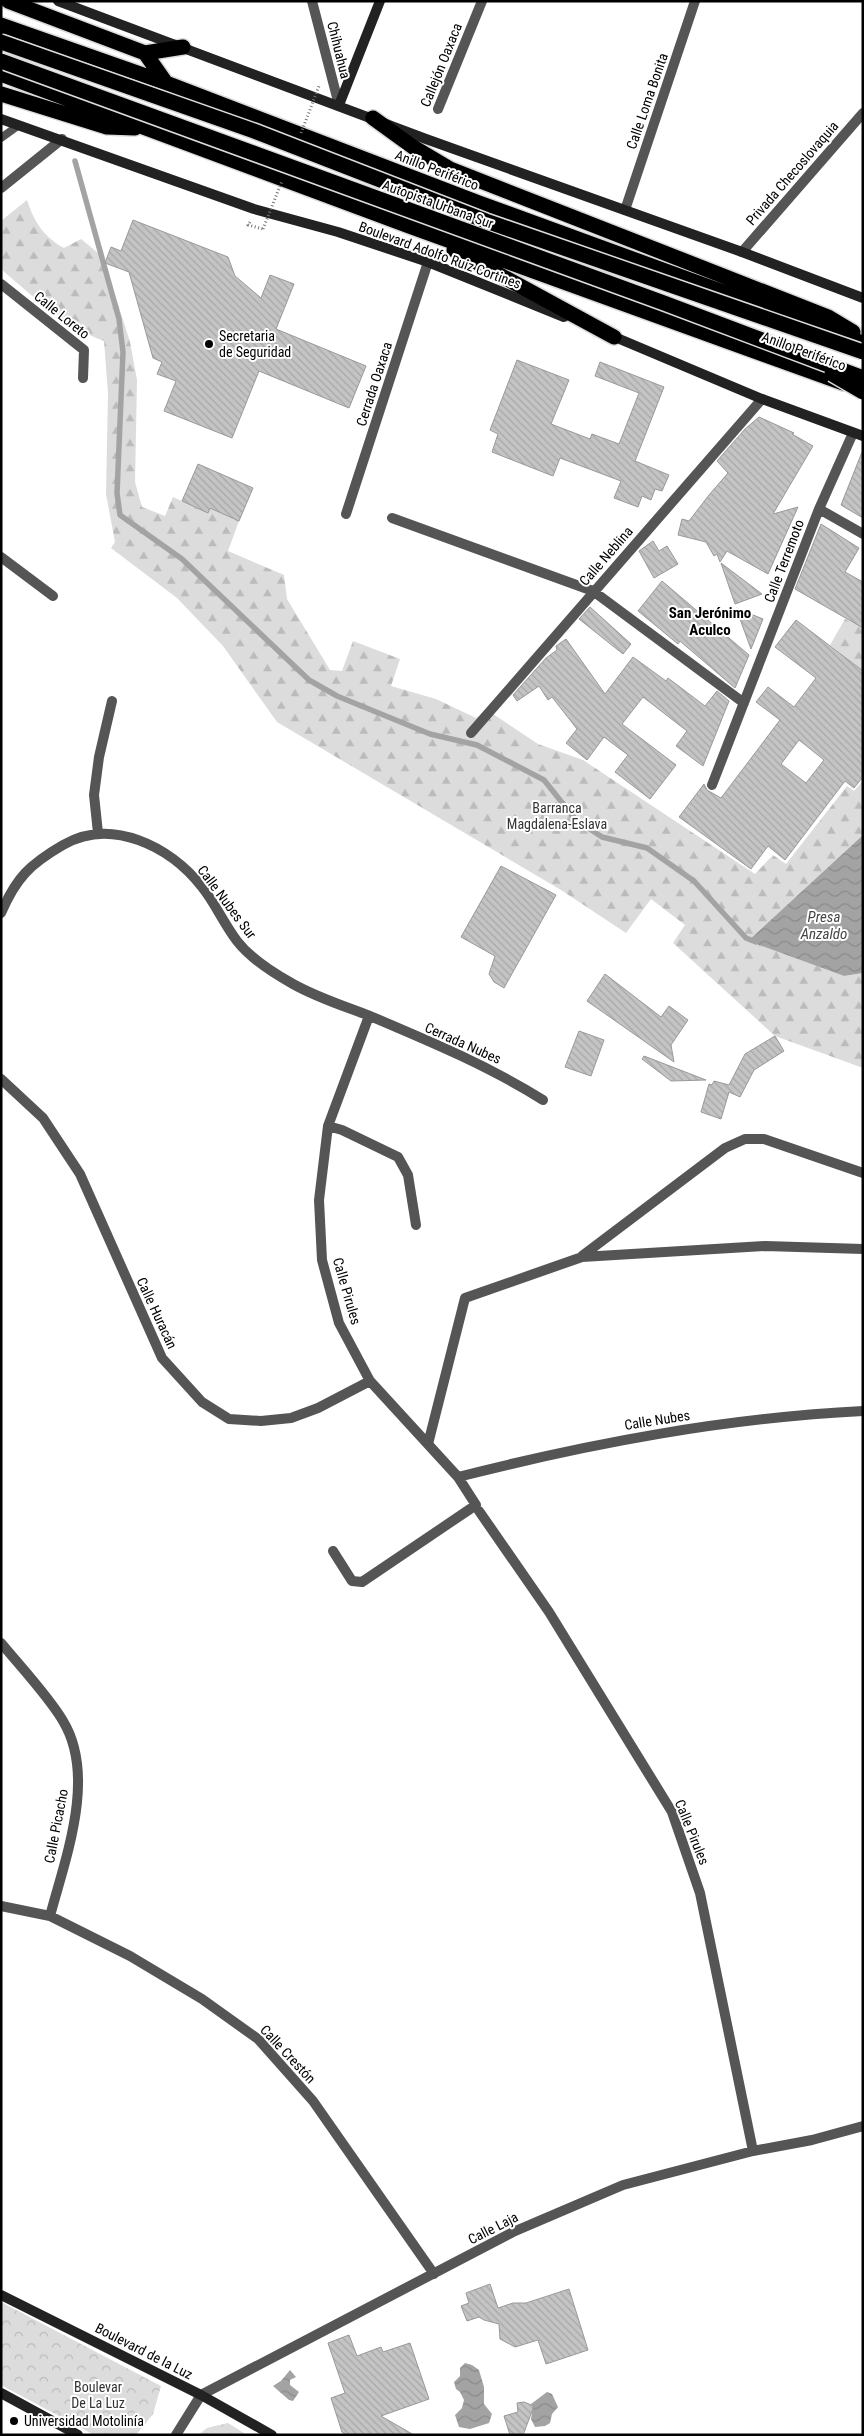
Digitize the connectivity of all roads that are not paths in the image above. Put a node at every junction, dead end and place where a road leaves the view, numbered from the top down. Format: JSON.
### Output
{"nodes":[{"id":1,"x":8,"y":1,"type":"edge"},
{"id":2,"x":58,"y":1,"type":"edge"},
{"id":3,"x":312,"y":1,"type":"edge"},
{"id":4,"x":380,"y":1,"type":"edge"},
{"id":5,"x":482,"y":1,"type":"edge"},
{"id":6,"x":695,"y":1,"type":"edge"},
{"id":7,"x":1,"y":16,"type":"edge"},
{"id":8,"x":1,"y":25,"type":"edge"},
{"id":9,"x":1,"y":42,"type":"edge"},
{"id":10,"x":183,"y":47,"type":"junction"},
{"id":11,"x":145,"y":53,"type":"junction"},
{"id":12,"x":87,"y":54,"type":"junction"},
{"id":13,"x":1,"y":60,"type":"edge"},
{"id":14,"x":1,"y":74,"type":"edge"},
{"id":15,"x":166,"y":83,"type":"junction"},
{"id":16,"x":1,"y":94,"type":"edge"},
{"id":17,"x":338,"y":105,"type":"junction"},
{"id":18,"x":438,"y":110,"type":"dead end"},
{"id":19,"x":863,"y":113,"type":"edge"},
{"id":20,"x":373,"y":118,"type":"junction"},
{"id":21,"x":1,"y":119,"type":"edge"},
{"id":22,"x":19,"y":125,"type":"junction"},
{"id":23,"x":151,"y":129,"type":"junction"},
{"id":24,"x":1,"y":138,"type":"edge"},
{"id":25,"x":62,"y":139,"type":"junction"},
{"id":26,"x":1,"y":188,"type":"edge"},
{"id":27,"x":625,"y":210,"type":"junction"},
{"id":28,"x":409,"y":226,"type":"junction"},
{"id":29,"x":742,"y":252,"type":"junction"},
{"id":30,"x":428,"y":262,"type":"junction"},
{"id":31,"x":1,"y":284,"type":"edge"},
{"id":32,"x":863,"y":298,"type":"edge"},
{"id":33,"x":614,"y":337,"type":"junction"},
{"id":34,"x":863,"y":338,"type":"edge"},
{"id":35,"x":863,"y":342,"type":"edge"},
{"id":36,"x":863,"y":352,"type":"edge"},
{"id":37,"x":798,"y":354,"type":"junction"},
{"id":38,"x":84,"y":378,"type":"dead end"},
{"id":39,"x":863,"y":378,"type":"edge"},
{"id":40,"x":863,"y":391,"type":"edge"},
{"id":41,"x":762,"y":399,"type":"junction"},
{"id":42,"x":858,"y":434,"type":"edge"},
{"id":43,"x":820,"y":509,"type":"junction"},
{"id":44,"x":346,"y":514,"type":"dead end"},
{"id":45,"x":392,"y":518,"type":"dead end"},
{"id":46,"x":863,"y":534,"type":"edge"},
{"id":47,"x":1,"y":557,"type":"edge"},
{"id":48,"x":594,"y":591,"type":"junction"},
{"id":49,"x":53,"y":596,"type":"dead end"},
{"id":50,"x":112,"y":701,"type":"dead end"},
{"id":51,"x":744,"y":703,"type":"junction"},
{"id":52,"x":470,"y":733,"type":"dead end"},
{"id":53,"x":712,"y":784,"type":"dead end"},
{"id":54,"x":98,"y":833,"type":"junction"},
{"id":55,"x":1,"y":913,"type":"edge"},
{"id":56,"x":368,"y":1016,"type":"junction"},
{"id":57,"x":1,"y":1079,"type":"edge"},
{"id":58,"x":543,"y":1100,"type":"dead end"},
{"id":59,"x":328,"y":1126,"type":"junction"},
{"id":60,"x":863,"y":1173,"type":"edge"},
{"id":61,"x":416,"y":1225,"type":"dead end"},
{"id":62,"x":863,"y":1249,"type":"edge"},
{"id":63,"x":582,"y":1257,"type":"junction"},
{"id":64,"x":370,"y":1381,"type":"junction"},
{"id":65,"x":863,"y":1410,"type":"edge"},
{"id":66,"x":428,"y":1444,"type":"junction"},
{"id":67,"x":458,"y":1477,"type":"junction"},
{"id":68,"x":478,"y":1508,"type":"junction"},
{"id":69,"x":333,"y":1551,"type":"dead end"},
{"id":70,"x":1,"y":1643,"type":"edge"},
{"id":71,"x":1,"y":1906,"type":"edge"},
{"id":72,"x":50,"y":1916,"type":"junction"},
{"id":73,"x":863,"y":2126,"type":"edge"},
{"id":74,"x":753,"y":2151,"type":"junction"},
{"id":75,"x":434,"y":2274,"type":"junction"},
{"id":76,"x":1,"y":2295,"type":"edge"},
{"id":77,"x":1,"y":2393,"type":"edge"},
{"id":78,"x":202,"y":2395,"type":"junction"},
{"id":79,"x":78,"y":2435,"type":"edge"},
{"id":80,"x":176,"y":2435,"type":"edge"},
{"id":81,"x":272,"y":2435,"type":"edge"}],
"edges":[{"from":1,"to":11,"type":"highway"},
{"from":2,"to":10,"type":"main road"},
{"from":3,"to":17,"type":"street","name":"Chihuahua"},
{"from":4,"to":17,"type":"main road"},
{"from":5,"to":18,"type":"street","name":"Callejón Oaxaca"},
{"from":6,"to":27,"type":"street","name":"Calle Loma Bonita"},
{"from":7,"to":12,"type":"highway"},
{"from":8,"to":12,"type":"highway","name":"Anillo Periférico"},
{"from":9,"to":36,"type":"highway","name":"Autopista Urbana Sur","bridge":true},
{"from":10,"to":11,"type":"highway"},
{"from":10,"to":17,"type":"main road"},
{"from":11,"to":15,"type":"highway"},
{"from":12,"to":15,"type":"highway","name":"Anillo Periférico"},
{"from":13,"to":37,"type":"highway","name":"Autopista Urbana Sur","bridge":true},
{"from":14,"to":23,"type":"highway","name":"Anillo Periférico"},
{"from":15,"to":35,"type":"highway","name":"Anillo Periférico"},
{"from":16,"to":23,"type":"highway"},
{"from":17,"to":20,"type":"main road"},
{"from":19,"to":29,"type":"street","name":"Privada Checoslovaquia"},
{"from":20,"to":27,"type":"main road"},
{"from":20,"to":34,"type":"highway"},
{"from":21,"to":22,"type":"main road","name":"Boulevard Adolfo Ruiz Cortines"},
{"from":22,"to":24,"type":"lane"},
{"from":22,"to":25,"type":"main road","name":"Boulevard Adolfo Ruiz Cortines"},
{"from":23,"to":28,"type":"highway","name":"Anillo Periférico"},
{"from":25,"to":26,"type":"street"},
{"from":25,"to":30,"type":"main road","name":"Boulevard Adolfo Ruiz Cortines"},
{"from":27,"to":29,"type":"main road"},
{"from":28,"to":33,"type":"highway"},
{"from":28,"to":40,"type":"highway","name":"Anillo Periférico"},
{"from":29,"to":32,"type":"main road"},
{"from":30,"to":33,"type":"main road","name":"Boulevard Adolfo Ruiz Cortines"},
{"from":30,"to":44,"type":"street","name":"Cerrada Oaxaca"},
{"from":31,"to":38,"type":"street","name":"Calle Loreto"},
{"from":33,"to":41,"type":"main road","name":"Boulevard Adolfo Ruiz Cortines"},
{"from":37,"to":39,"type":"highway","name":"Autopista Urbana Sur","bridge":true},
{"from":37,"to":40,"type":"highway","bridge":true},
{"from":41,"to":42,"type":"main road","name":"Boulevard Adolfo Ruiz Cortines"},
{"from":41,"to":48,"type":"street","name":"Calle Neblina"},
{"from":42,"to":43,"type":"street","name":"Calle Terremoto"},
{"from":43,"to":46,"type":"street"},
{"from":43,"to":51,"type":"street","name":"Calle Terremoto"},
{"from":45,"to":48,"type":"street"},
{"from":47,"to":49,"type":"street"},
{"from":48,"to":51,"type":"street"},
{"from":48,"to":52,"type":"street","name":"Calle Neblina"},
{"from":50,"to":54,"type":"street"},
{"from":51,"to":53,"type":"street","name":"Calle Terremoto"},
{"from":54,"to":55,"type":"street","name":"Calle Nubes Sur"},
{"from":54,"to":56,"type":"street","name":"Calle Nubes Sur"},
{"from":56,"to":58,"type":"street","name":"Cerrada Nubes"},
{"from":56,"to":59,"type":"street","name":"Calle Pirules"},
{"from":57,"to":64,"type":"street","name":"Calle Huracán"},
{"from":59,"to":61,"type":"street"},
{"from":59,"to":64,"type":"street","name":"Calle Pirules"},
{"from":60,"to":63,"type":"street"},
{"from":62,"to":63,"type":"street"},
{"from":63,"to":66,"type":"street"},
{"from":64,"to":66,"type":"street","name":"Calle Pirules"},
{"from":65,"to":67,"type":"street","name":"Calle Nubes"},
{"from":66,"to":67,"type":"street","name":"Calle Pirules"},
{"from":67,"to":68,"type":"street","name":"Calle Pirules"},
{"from":68,"to":69,"type":"street"},
{"from":68,"to":74,"type":"street","name":"Calle Pirules"},
{"from":70,"to":72,"type":"street","name":"Calle Picacho"},
{"from":71,"to":72,"type":"street","name":"Calle Crestón"},
{"from":72,"to":75,"type":"street","name":"Calle Crestón"},
{"from":73,"to":74,"type":"street","name":"Calle Laja"},
{"from":74,"to":75,"type":"street","name":"Calle Laja"},
{"from":75,"to":78,"type":"street","name":"Calle Laja"},
{"from":76,"to":78,"type":"main road","name":"Boulevard de la Luz"},
{"from":77,"to":79,"type":"main road"},
{"from":78,"to":80,"type":"street","name":"Calle Laja"},
{"from":78,"to":81,"type":"main road","name":"Boulevard de la Luz"}]}
